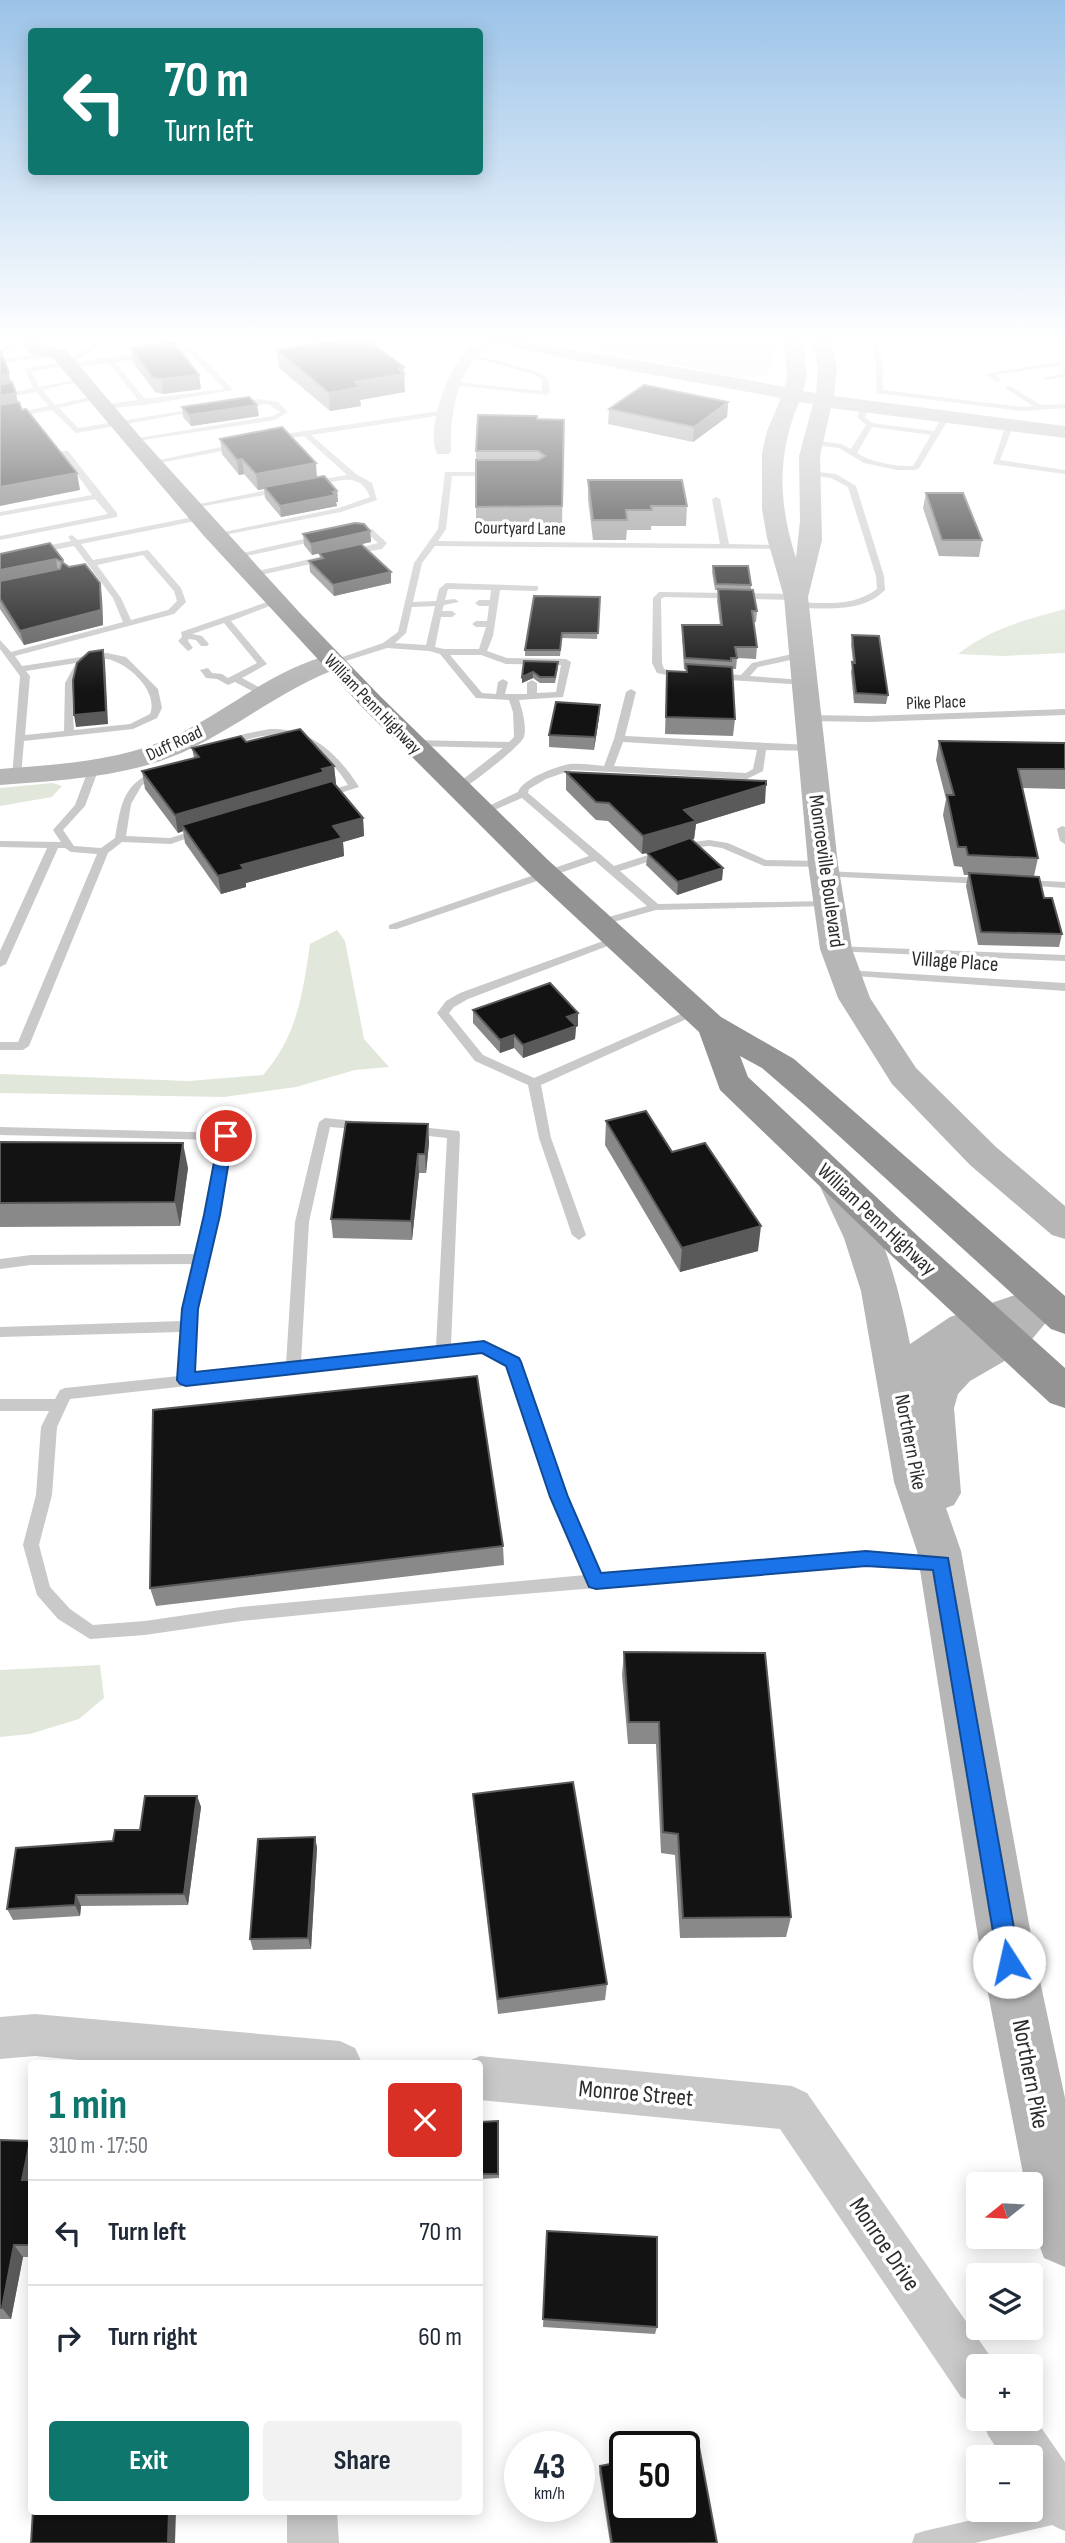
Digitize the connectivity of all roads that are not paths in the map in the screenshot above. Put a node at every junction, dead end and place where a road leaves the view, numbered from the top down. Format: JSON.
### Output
{"nodes":[{"id":1,"x":66,"y":455,"type":"edge"},
{"id":2,"x":142,"y":455,"type":"edge"},
{"id":3,"x":191,"y":455,"type":"edge"},
{"id":4,"x":329,"y":455,"type":"edge"},
{"id":5,"x":772,"y":455,"type":"edge"},
{"id":6,"x":812,"y":455,"type":"edge"},
{"id":7,"x":853,"y":455,"type":"edge"},
{"id":8,"x":923,"y":455,"type":"edge"},
{"id":9,"x":999,"y":455,"type":"edge"},
{"id":10,"x":149,"y":463,"type":"junction"},
{"id":11,"x":1065,"y":472,"type":"edge"},
{"id":12,"x":811,"y":473,"type":"junction"},
{"id":13,"x":500,"y":474,"type":"edge"},
{"id":14,"x":353,"y":476,"type":"junction"},
{"id":15,"x":301,"y":486,"type":"edge"},
{"id":16,"x":288,"y":488,"type":"edge"},
{"id":17,"x":97,"y":496,"type":"junction"},
{"id":18,"x":716,"y":499,"type":"dead end"},
{"id":19,"x":193,"y":512,"type":"junction"},
{"id":20,"x":0,"y":514,"type":"edge"},
{"id":21,"x":62,"y":526,"type":"junction"},
{"id":22,"x":344,"y":532,"type":"edge"},
{"id":23,"x":214,"y":535,"type":"junction"},
{"id":24,"x":331,"y":535,"type":"edge"},
{"id":25,"x":0,"y":538,"type":"edge"},
{"id":26,"x":76,"y":543,"type":"junction"},
{"id":27,"x":432,"y":543,"type":"junction"},
{"id":28,"x":725,"y":546,"type":"junction"},
{"id":29,"x":781,"y":547,"type":"junction"},
{"id":30,"x":233,"y":555,"type":"junction"},
{"id":31,"x":0,"y":558,"type":"edge"},
{"id":32,"x":96,"y":567,"type":"junction"},
{"id":33,"x":86,"y":573,"type":"edge"},
{"id":34,"x":250,"y":574,"type":"junction"},
{"id":35,"x":496,"y":587,"type":"junction"},
{"id":36,"x":535,"y":588,"type":"dead end"},
{"id":37,"x":797,"y":601,"type":"junction"},
{"id":38,"x":276,"y":602,"type":"junction"},
{"id":39,"x":454,"y":602,"type":"dead end"},
{"id":40,"x":479,"y":603,"type":"dead end"},
{"id":41,"x":494,"y":603,"type":"junction"},
{"id":42,"x":410,"y":605,"type":"junction"},
{"id":43,"x":451,"y":619,"type":"dead end"},
{"id":44,"x":225,"y":620,"type":"junction"},
{"id":45,"x":476,"y":620,"type":"dead end"},
{"id":46,"x":492,"y":620,"type":"junction"},
{"id":47,"x":437,"y":622,"type":"junction"},
{"id":48,"x":128,"y":624,"type":"junction"},
{"id":49,"x":187,"y":636,"type":"junction"},
{"id":50,"x":474,"y":636,"type":"dead end"},
{"id":51,"x":489,"y":636,"type":"junction"},
{"id":52,"x":0,"y":643,"type":"edge"},
{"id":53,"x":204,"y":645,"type":"dead end"},
{"id":54,"x":386,"y":645,"type":"junction"},
{"id":55,"x":188,"y":648,"type":"dead end"},
{"id":56,"x":430,"y":648,"type":"junction"},
{"id":57,"x":443,"y":652,"type":"junction"},
{"id":58,"x":482,"y":652,"type":"junction"},
{"id":59,"x":9,"y":655,"type":"junction"},
{"id":60,"x":801,"y":655,"type":"junction"},
{"id":61,"x":87,"y":659,"type":"junction"},
{"id":62,"x":333,"y":662,"type":"junction"},
{"id":63,"x":20,"y":668,"type":"junction"},
{"id":64,"x":205,"y":670,"type":"dead end"},
{"id":65,"x":693,"y":675,"type":"edge"},
{"id":66,"x":706,"y":676,"type":"edge"},
{"id":67,"x":744,"y":677,"type":"junction"},
{"id":68,"x":236,"y":679,"type":"junction"},
{"id":69,"x":503,"y":682,"type":"dead end"},
{"id":70,"x":533,"y":683,"type":"edge"},
{"id":71,"x":804,"y":683,"type":"junction"},
{"id":72,"x":263,"y":692,"type":"junction"},
{"id":73,"x":631,"y":692,"type":"dead end"},
{"id":74,"x":500,"y":697,"type":"junction"},
{"id":75,"x":513,"y":697,"type":"junction"},
{"id":76,"x":532,"y":697,"type":"junction"},
{"id":77,"x":1065,"y":712,"type":"edge"},
{"id":78,"x":808,"y":718,"type":"junction"},
{"id":79,"x":69,"y":734,"type":"junction"},
{"id":80,"x":619,"y":739,"type":"junction"},
{"id":81,"x":19,"y":740,"type":"junction"},
{"id":82,"x":411,"y":743,"type":"junction"},
{"id":83,"x":513,"y":745,"type":"junction"},
{"id":84,"x":762,"y":747,"type":"junction"},
{"id":85,"x":811,"y":748,"type":"junction"},
{"id":86,"x":211,"y":751,"type":"edge"},
{"id":87,"x":175,"y":767,"type":"edge"},
{"id":88,"x":94,"y":768,"type":"junction"},
{"id":89,"x":608,"y":769,"type":"junction"},
{"id":90,"x":8,"y":776,"type":"edge"},
{"id":91,"x":457,"y":789,"type":"junction"},
{"id":92,"x":523,"y":794,"type":"junction"},
{"id":93,"x":306,"y":799,"type":"edge"},
{"id":94,"x":481,"y":812,"type":"junction"},
{"id":95,"x":210,"y":829,"type":"edge"},
{"id":96,"x":1062,"y":829,"type":"dead end"},
{"id":97,"x":120,"y":839,"type":"junction"},
{"id":98,"x":1065,"y":841,"type":"edge"},
{"id":99,"x":0,"y":844,"type":"edge"},
{"id":100,"x":54,"y":845,"type":"junction"},
{"id":101,"x":70,"y":847,"type":"junction"},
{"id":102,"x":103,"y":852,"type":"junction"},
{"id":103,"x":598,"y":856,"type":"junction"},
{"id":104,"x":612,"y":870,"type":"junction"},
{"id":105,"x":547,"y":874,"type":"junction"},
{"id":106,"x":825,"y":881,"type":"junction"},
{"id":107,"x":1000,"y":882,"type":"edge"},
{"id":108,"x":1013,"y":883,"type":"edge"},
{"id":109,"x":1065,"y":885,"type":"edge"},
{"id":110,"x":655,"y":907,"type":"junction"},
{"id":111,"x":393,"y":927,"type":"dead end"},
{"id":112,"x":608,"y":931,"type":"junction"},
{"id":113,"x":1065,"y":958,"type":"edge"},
{"id":114,"x":840,"y":961,"type":"junction"},
{"id":115,"x":0,"y":964,"type":"edge"},
{"id":116,"x":1065,"y":987,"type":"edge"},
{"id":117,"x":705,"y":1020,"type":"junction"},
{"id":118,"x":0,"y":1046,"type":"edge"},
{"id":119,"x":534,"y":1083,"type":"junction"},
{"id":120,"x":0,"y":1131,"type":"edge"},
{"id":121,"x":835,"y":1180,"type":"junction"},
{"id":122,"x":1065,"y":1226,"type":"edge"},
{"id":123,"x":579,"y":1235,"type":"dead end"},
{"id":124,"x":202,"y":1259,"type":"junction"},
{"id":125,"x":0,"y":1264,"type":"edge"},
{"id":126,"x":1054,"y":1310,"type":"edge"},
{"id":127,"x":189,"y":1326,"type":"junction"},
{"id":128,"x":995,"y":1329,"type":"junction"},
{"id":129,"x":0,"y":1332,"type":"edge"},
{"id":130,"x":443,"y":1351,"type":"junction"},
{"id":131,"x":293,"y":1368,"type":"junction"},
{"id":132,"x":186,"y":1380,"type":"junction"},
{"id":133,"x":898,"y":1386,"type":"junction"},
{"id":134,"x":1065,"y":1392,"type":"edge"},
{"id":135,"x":0,"y":1405,"type":"edge"},
{"id":136,"x":60,"y":1405,"type":"junction"},
{"id":137,"x":940,"y":1557,"type":"junction"},
{"id":138,"x":596,"y":1581,"type":"junction"},
{"id":139,"x":0,"y":2038,"type":"edge"},
{"id":140,"x":285,"y":2060,"type":"edge"},
{"id":141,"x":483,"y":2078,"type":"edge"},
{"id":142,"x":792,"y":2108,"type":"joint"},
{"id":143,"x":1055,"y":2144,"type":"edge"},
{"id":144,"x":1065,"y":2237,"type":"edge"},
{"id":145,"x":966,"y":2362,"type":"edge"},
{"id":146,"x":1014,"y":2431,"type":"edge"},
{"id":147,"x":1065,"y":2508,"type":"edge"},
{"id":148,"x":312,"y":2515,"type":"edge"},
{"id":149,"x":313,"y":2543,"type":"edge"},
{"id":150,"x":923,"y":2543,"type":"edge"}],
"edges":[{"from":1,"to":17,"type":"lane"},
{"from":2,"to":10,"type":"highway","name":"William Penn Highway"},
{"from":3,"to":10,"type":"lane"},
{"from":4,"to":14,"type":"lane"},
{"from":5,"to":29,"type":"main road","name":"Monroeville Boulevard"},
{"from":6,"to":12,"type":"main road","name":"Monroeville Boulevard"},
{"from":7,"to":8,"type":"lane"},
{"from":9,"to":11,"type":"lane"},
{"from":10,"to":19,"type":"highway","name":"William Penn Highway"},
{"from":12,"to":37,"type":"main road","name":"Monroeville Boulevard"},
{"from":12,"to":37,"type":"lane"},
{"from":13,"to":27,"type":"lane"},
{"from":14,"to":15,"type":"lane"},
{"from":14,"to":23,"type":"lane"},
{"from":16,"to":19,"type":"lane"},
{"from":17,"to":20,"type":"lane"},
{"from":17,"to":21,"type":"lane"},
{"from":18,"to":28,"type":"lane"},
{"from":19,"to":23,"type":"highway","name":"William Penn Highway"},
{"from":19,"to":26,"type":"lane"},
{"from":21,"to":25,"type":"lane"},
{"from":21,"to":26,"type":"lane"},
{"from":22,"to":34,"type":"lane"},
{"from":23,"to":30,"type":"highway","name":"William Penn Highway"},
{"from":24,"to":30,"type":"lane"},
{"from":26,"to":31,"type":"lane"},
{"from":26,"to":32,"type":"lane"},
{"from":27,"to":28,"type":"lane","name":"Courtyard Lane"},
{"from":27,"to":42,"type":"lane"},
{"from":28,"to":29,"type":"lane","name":"Courtyard Lane"},
{"from":29,"to":37,"type":"main road","name":"Monroeville Boulevard"},
{"from":30,"to":34,"type":"highway","name":"William Penn Highway"},
{"from":32,"to":33,"type":"lane"},
{"from":32,"to":48,"type":"lane"},
{"from":32,"to":48,"type":"lane"},
{"from":34,"to":38,"type":"highway","name":"William Penn Highway"},
{"from":35,"to":36,"type":"lane"},
{"from":35,"to":41,"type":"lane"},
{"from":35,"to":47,"type":"lane"},
{"from":37,"to":60,"type":"main road","name":"Monroeville Boulevard"},
{"from":37,"to":65,"type":"lane"},
{"from":38,"to":44,"type":"lane"},
{"from":38,"to":62,"type":"highway","name":"William Penn Highway"},
{"from":39,"to":47,"type":"lane"},
{"from":40,"to":41,"type":"lane"},
{"from":41,"to":46,"type":"lane"},
{"from":42,"to":47,"type":"lane"},
{"from":42,"to":54,"type":"lane"},
{"from":43,"to":47,"type":"lane"},
{"from":44,"to":49,"type":"lane"},
{"from":44,"to":68,"type":"lane"},
{"from":45,"to":46,"type":"lane"},
{"from":46,"to":51,"type":"lane"},
{"from":47,"to":56,"type":"lane"},
{"from":48,"to":59,"type":"lane"},
{"from":49,"to":53,"type":"lane"},
{"from":49,"to":55,"type":"lane"},
{"from":50,"to":51,"type":"lane"},
{"from":51,"to":58,"type":"lane"},
{"from":52,"to":59,"type":"lane"},
{"from":54,"to":56,"type":"lane"},
{"from":54,"to":62,"type":"lane"},
{"from":56,"to":57,"type":"lane"},
{"from":57,"to":58,"type":"lane"},
{"from":57,"to":74,"type":"lane"},
{"from":58,"to":76,"type":"lane"},
{"from":59,"to":63,"type":"lane"},
{"from":60,"to":67,"type":"lane"},
{"from":60,"to":71,"type":"main road","name":"Monroeville Boulevard"},
{"from":61,"to":63,"type":"lane"},
{"from":61,"to":79,"type":"lane"},
{"from":61,"to":79,"type":"lane"},
{"from":62,"to":72,"type":"main road","name":"Duff Road"},
{"from":62,"to":82,"type":"highway","name":"William Penn Highway"},
{"from":63,"to":81,"type":"lane"},
{"from":64,"to":68,"type":"lane"},
{"from":66,"to":67,"type":"lane"},
{"from":67,"to":71,"type":"lane"},
{"from":68,"to":72,"type":"lane"},
{"from":69,"to":74,"type":"lane"},
{"from":70,"to":76,"type":"lane"},
{"from":71,"to":78,"type":"main road","name":"Monroeville Boulevard"},
{"from":72,"to":88,"type":"main road","name":"Duff Road"},
{"from":73,"to":80,"type":"lane"},
{"from":74,"to":75,"type":"lane"},
{"from":75,"to":76,"type":"lane"},
{"from":75,"to":83,"type":"lane"},
{"from":77,"to":78,"type":"lane","name":"Pike Place"},
{"from":78,"to":85,"type":"main road","name":"Monroeville Boulevard"},
{"from":79,"to":81,"type":"lane"},
{"from":80,"to":84,"type":"lane"},
{"from":80,"to":89,"type":"lane"},
{"from":81,"to":90,"type":"lane"},
{"from":82,"to":83,"type":"lane"},
{"from":82,"to":91,"type":"highway","name":"William Penn Highway"},
{"from":83,"to":91,"type":"lane"},
{"from":84,"to":85,"type":"lane"},
{"from":84,"to":89,"type":"lane"},
{"from":85,"to":106,"type":"main road","name":"Monroeville Boulevard"},
{"from":86,"to":93,"type":"lane"},
{"from":87,"to":97,"type":"lane"},
{"from":88,"to":90,"type":"main road","name":"Duff Road"},
{"from":88,"to":101,"type":"lane"},
{"from":89,"to":92,"type":"lane"},
{"from":91,"to":94,"type":"highway","name":"William Penn Highway"},
{"from":92,"to":94,"type":"lane"},
{"from":92,"to":103,"type":"lane"},
{"from":94,"to":105,"type":"highway","name":"William Penn Highway"},
{"from":95,"to":97,"type":"lane"},
{"from":96,"to":98,"type":"lane"},
{"from":97,"to":102,"type":"lane"},
{"from":99,"to":100,"type":"lane"},
{"from":100,"to":101,"type":"lane"},
{"from":100,"to":115,"type":"lane"},
{"from":101,"to":102,"type":"lane"},
{"from":102,"to":118,"type":"lane"},
{"from":103,"to":104,"type":"lane"},
{"from":103,"to":105,"type":"lane"},
{"from":104,"to":106,"type":"lane"},
{"from":104,"to":110,"type":"lane"},
{"from":105,"to":111,"type":"lane"},
{"from":105,"to":112,"type":"highway","name":"William Penn Highway"},
{"from":106,"to":107,"type":"lane"},
{"from":106,"to":110,"type":"lane"},
{"from":106,"to":114,"type":"main road","name":"Monroeville Boulevard"},
{"from":108,"to":109,"type":"lane"},
{"from":110,"to":112,"type":"lane"},
{"from":112,"to":117,"type":"highway","name":"William Penn Highway"},
{"from":112,"to":119,"type":"lane"},
{"from":113,"to":114,"type":"lane"},
{"from":114,"to":116,"type":"lane","name":"Village Place"},
{"from":114,"to":122,"type":"main road","name":"Monroeville Boulevard"},
{"from":117,"to":119,"type":"lane"},
{"from":117,"to":121,"type":"highway","name":"William Penn Highway"},
{"from":117,"to":126,"type":"highway","name":"William Penn Highway"},
{"from":119,"to":123,"type":"lane"},
{"from":120,"to":124,"type":"lane"},
{"from":121,"to":128,"type":"highway","name":"William Penn Highway"},
{"from":121,"to":133,"type":"main road"},
{"from":124,"to":125,"type":"lane"},
{"from":124,"to":127,"type":"lane"},
{"from":126,"to":128,"type":"main road","name":"Northern Pike"},
{"from":127,"to":129,"type":"lane"},
{"from":127,"to":132,"type":"lane"},
{"from":128,"to":133,"type":"main road","name":"Northern Pike"},
{"from":128,"to":134,"type":"highway","name":"William Penn Highway"},
{"from":128,"to":137,"type":"main road","name":"Northern Pike"},
{"from":130,"to":131,"type":"lane"},
{"from":130,"to":131,"type":"lane"},
{"from":130,"to":138,"type":"lane"},
{"from":131,"to":132,"type":"lane"},
{"from":132,"to":136,"type":"lane"},
{"from":133,"to":137,"type":"main road","name":"Northern Pike"},
{"from":135,"to":136,"type":"lane"},
{"from":136,"to":138,"type":"lane"},
{"from":137,"to":138,"type":"lane"},
{"from":137,"to":143,"type":"main road","name":"Northern Pike"},
{"from":139,"to":140,"type":"street"},
{"from":141,"to":142,"type":"street","name":"Monroe Street"},
{"from":142,"to":145,"type":"street","name":"Monroe Drive"},
{"from":143,"to":144,"type":"main road","name":"Northern Pike"},
{"from":146,"to":147,"type":"street"},
{"from":147,"to":150,"type":"lane"},
{"from":148,"to":149,"type":"street"}]}
